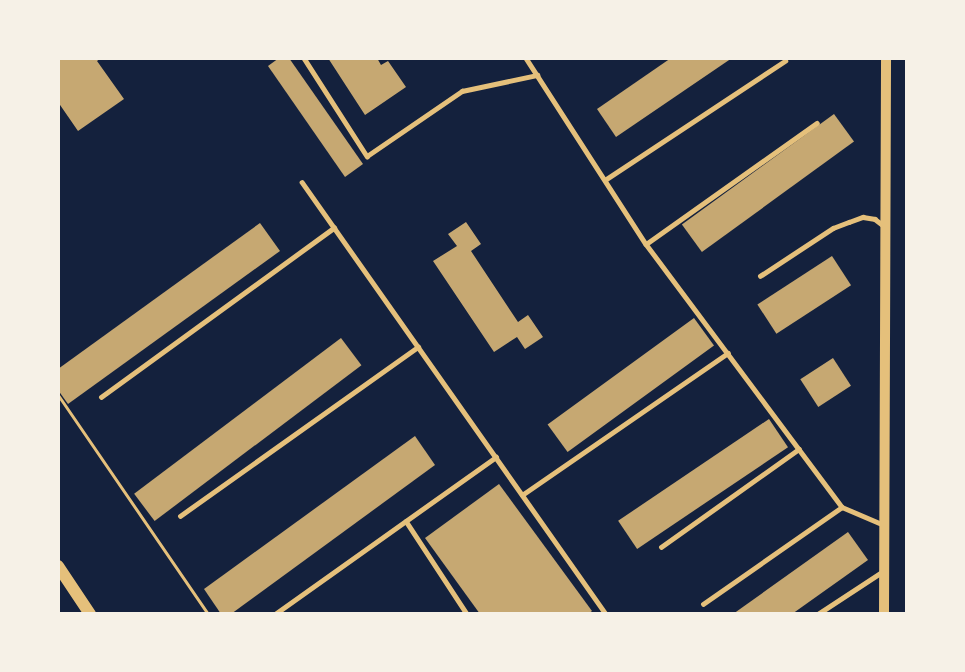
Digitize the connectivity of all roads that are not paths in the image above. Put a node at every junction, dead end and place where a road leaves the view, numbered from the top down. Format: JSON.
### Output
{"nodes":[{"id":1,"x":304,"y":58,"type":"edge"},
{"id":2,"x":526,"y":58,"type":"edge"},
{"id":3,"x":886,"y":58,"type":"edge"},
{"id":4,"x":785,"y":61,"type":"dead end"},
{"id":5,"x":537,"y":75,"type":"junction"},
{"id":6,"x":817,"y":123,"type":"dead end"},
{"id":7,"x":605,"y":180,"type":"junction"},
{"id":8,"x":302,"y":182,"type":"dead end"},
{"id":9,"x":334,"y":228,"type":"junction"},
{"id":10,"x":886,"y":228,"type":"junction"},
{"id":11,"x":646,"y":244,"type":"junction"},
{"id":12,"x":760,"y":276,"type":"dead end"},
{"id":13,"x":418,"y":347,"type":"junction"},
{"id":14,"x":728,"y":353,"type":"junction"},
{"id":15,"x":101,"y":397,"type":"dead end"},
{"id":16,"x":799,"y":449,"type":"junction"},
{"id":17,"x":496,"y":457,"type":"junction"},
{"id":18,"x":522,"y":495,"type":"junction"},
{"id":19,"x":842,"y":507,"type":"junction"},
{"id":20,"x":180,"y":516,"type":"dead end"},
{"id":21,"x":406,"y":521,"type":"junction"},
{"id":22,"x":884,"y":525,"type":"junction"},
{"id":23,"x":661,"y":547,"type":"dead end"},
{"id":24,"x":58,"y":566,"type":"edge"},
{"id":25,"x":884,"y":570,"type":"junction"},
{"id":26,"x":703,"y":604,"type":"dead end"},
{"id":27,"x":90,"y":614,"type":"edge"},
{"id":28,"x":275,"y":614,"type":"edge"},
{"id":29,"x":467,"y":614,"type":"edge"},
{"id":30,"x":606,"y":614,"type":"edge"},
{"id":31,"x":818,"y":614,"type":"edge"},
{"id":32,"x":884,"y":614,"type":"edge"}],
"edges":[{"from":1,"to":5,"type":"lane"},
{"from":2,"to":5,"type":"lane"},
{"from":3,"to":10,"type":"street"},
{"from":4,"to":7,"type":"lane"},
{"from":5,"to":7,"type":"lane"},
{"from":6,"to":11,"type":"lane"},
{"from":7,"to":11,"type":"lane"},
{"from":8,"to":9,"type":"lane"},
{"from":9,"to":13,"type":"lane"},
{"from":9,"to":15,"type":"lane"},
{"from":10,"to":12,"type":"lane"},
{"from":10,"to":22,"type":"street"},
{"from":11,"to":14,"type":"lane"},
{"from":13,"to":17,"type":"lane"},
{"from":13,"to":20,"type":"lane"},
{"from":14,"to":16,"type":"lane"},
{"from":14,"to":18,"type":"lane"},
{"from":16,"to":19,"type":"lane"},
{"from":16,"to":23,"type":"lane"},
{"from":17,"to":18,"type":"lane"},
{"from":17,"to":21,"type":"lane"},
{"from":18,"to":30,"type":"lane"},
{"from":19,"to":22,"type":"lane"},
{"from":19,"to":26,"type":"lane"},
{"from":21,"to":28,"type":"lane"},
{"from":21,"to":29,"type":"lane"},
{"from":22,"to":25,"type":"street"},
{"from":24,"to":27,"type":"main road"},
{"from":25,"to":31,"type":"lane"},
{"from":25,"to":32,"type":"street"}]}
